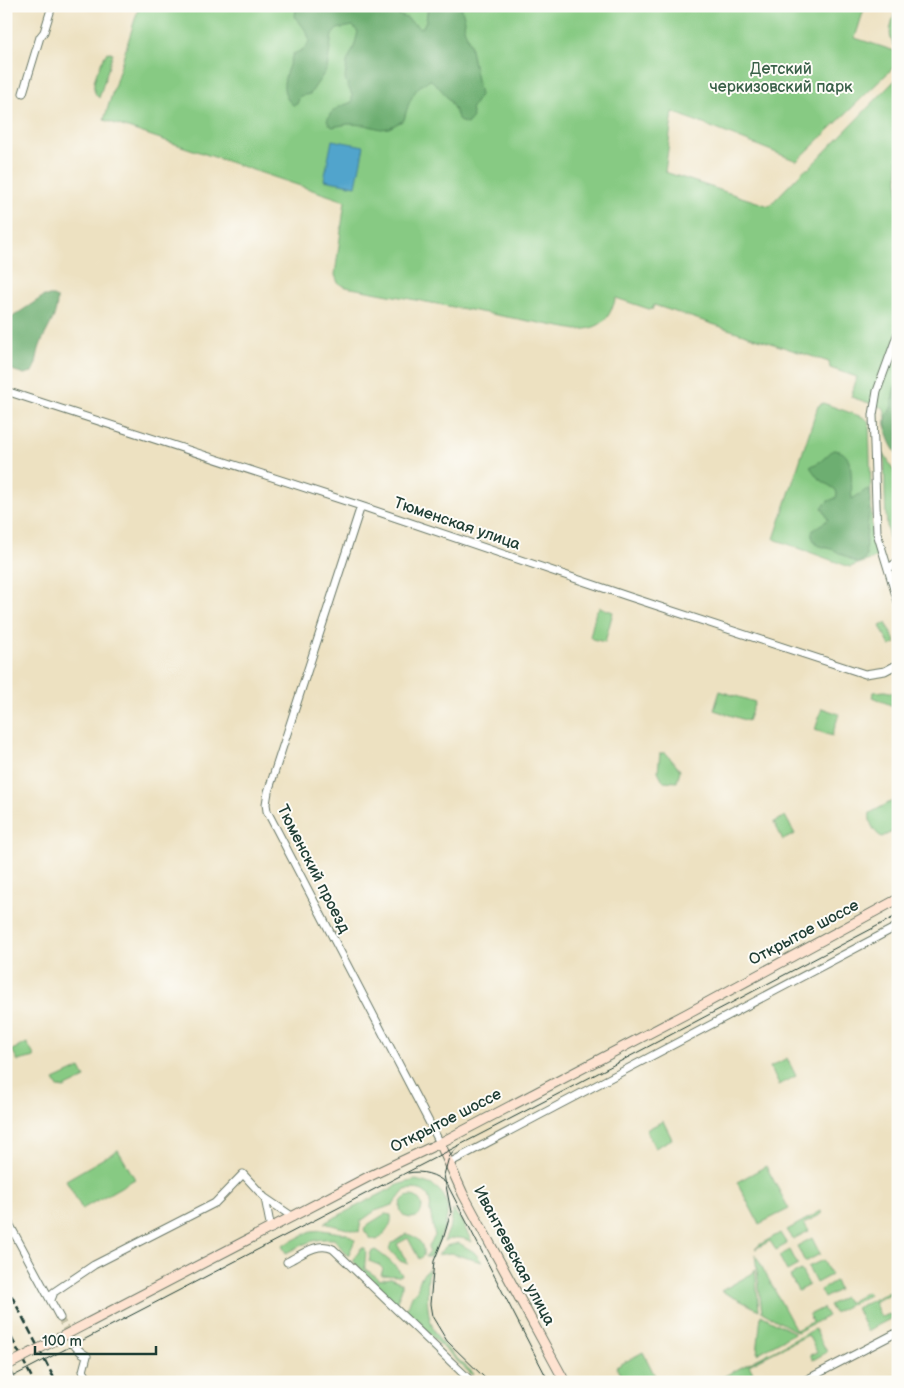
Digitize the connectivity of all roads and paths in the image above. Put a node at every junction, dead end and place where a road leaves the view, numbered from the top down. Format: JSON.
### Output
{"nodes":[{"id":1,"x":52,"y":6,"type":"edge"},
{"id":2,"x":23,"y":93,"type":"dead end"},
{"id":3,"x":898,"y":333,"type":"edge"},
{"id":4,"x":6,"y":391,"type":"edge"},
{"id":5,"x":361,"y":506,"type":"junction"},
{"id":6,"x":898,"y":561,"type":"edge"},
{"id":7,"x":888,"y":569,"type":"junction"},
{"id":8,"x":898,"y":602,"type":"edge"},
{"id":9,"x":898,"y":664,"type":"edge"},
{"id":10,"x":898,"y":899,"type":"edge"},
{"id":11,"x":898,"y":926,"type":"edge"},
{"id":12,"x":440,"y":1143,"type":"junction"},
{"id":13,"x":449,"y":1163,"type":"junction"},
{"id":14,"x":265,"y":1198,"type":"junction"},
{"id":15,"x":293,"y":1217,"type":"junction"},
{"id":16,"x":6,"y":1218,"type":"edge"},
{"id":17,"x":271,"y":1229,"type":"junction"},
{"id":18,"x":287,"y":1262,"type":"dead end"},
{"id":19,"x":51,"y":1300,"type":"junction"},
{"id":20,"x":60,"y":1318,"type":"tunnel mouth"},
{"id":21,"x":898,"y":1332,"type":"edge"},
{"id":22,"x":75,"y":1346,"type":"tunnel mouth"},
{"id":23,"x":6,"y":1366,"type":"edge"},
{"id":24,"x":6,"y":1371,"type":"edge"},
{"id":25,"x":12,"y":1382,"type":"edge"},
{"id":26,"x":90,"y":1382,"type":"edge"},
{"id":27,"x":472,"y":1382,"type":"edge"},
{"id":28,"x":565,"y":1382,"type":"edge"},
{"id":29,"x":802,"y":1382,"type":"edge"}],
"edges":[{"from":1,"to":2,"type":"street"},
{"from":3,"to":7,"type":"street"},
{"from":4,"to":5,"type":"street","name":"Тюменская улица"},
{"from":5,"to":9,"type":"street","name":"Тюменская улица"},
{"from":5,"to":12,"type":"street","name":"Тюменский проезд"},
{"from":6,"to":7,"type":"street"},
{"from":7,"to":8,"type":"street"},
{"from":10,"to":12,"type":"main road","name":"Открытое шоссе"},
{"from":11,"to":13,"type":"street"},
{"from":12,"to":13,"type":"main road","name":"Ивантеевская улица"},
{"from":12,"to":15,"type":"main road","name":"Открытое шоссе"},
{"from":13,"to":28,"type":"main road","name":"Ивантеевская улица"},
{"from":14,"to":15,"type":"street"},
{"from":14,"to":17,"type":"street"},
{"from":14,"to":19,"type":"street"},
{"from":15,"to":17,"type":"main road","name":"Открытое шоссе"},
{"from":16,"to":19,"type":"street"},
{"from":17,"to":23,"type":"main road","name":"Открытое шоссе","bridge":true},
{"from":18,"to":27,"type":"street"},
{"from":19,"to":20,"type":"street"},
{"from":21,"to":29,"type":"street"},
{"from":22,"to":26,"type":"street"},
{"from":24,"to":25,"type":"street","bridge":true}]}
